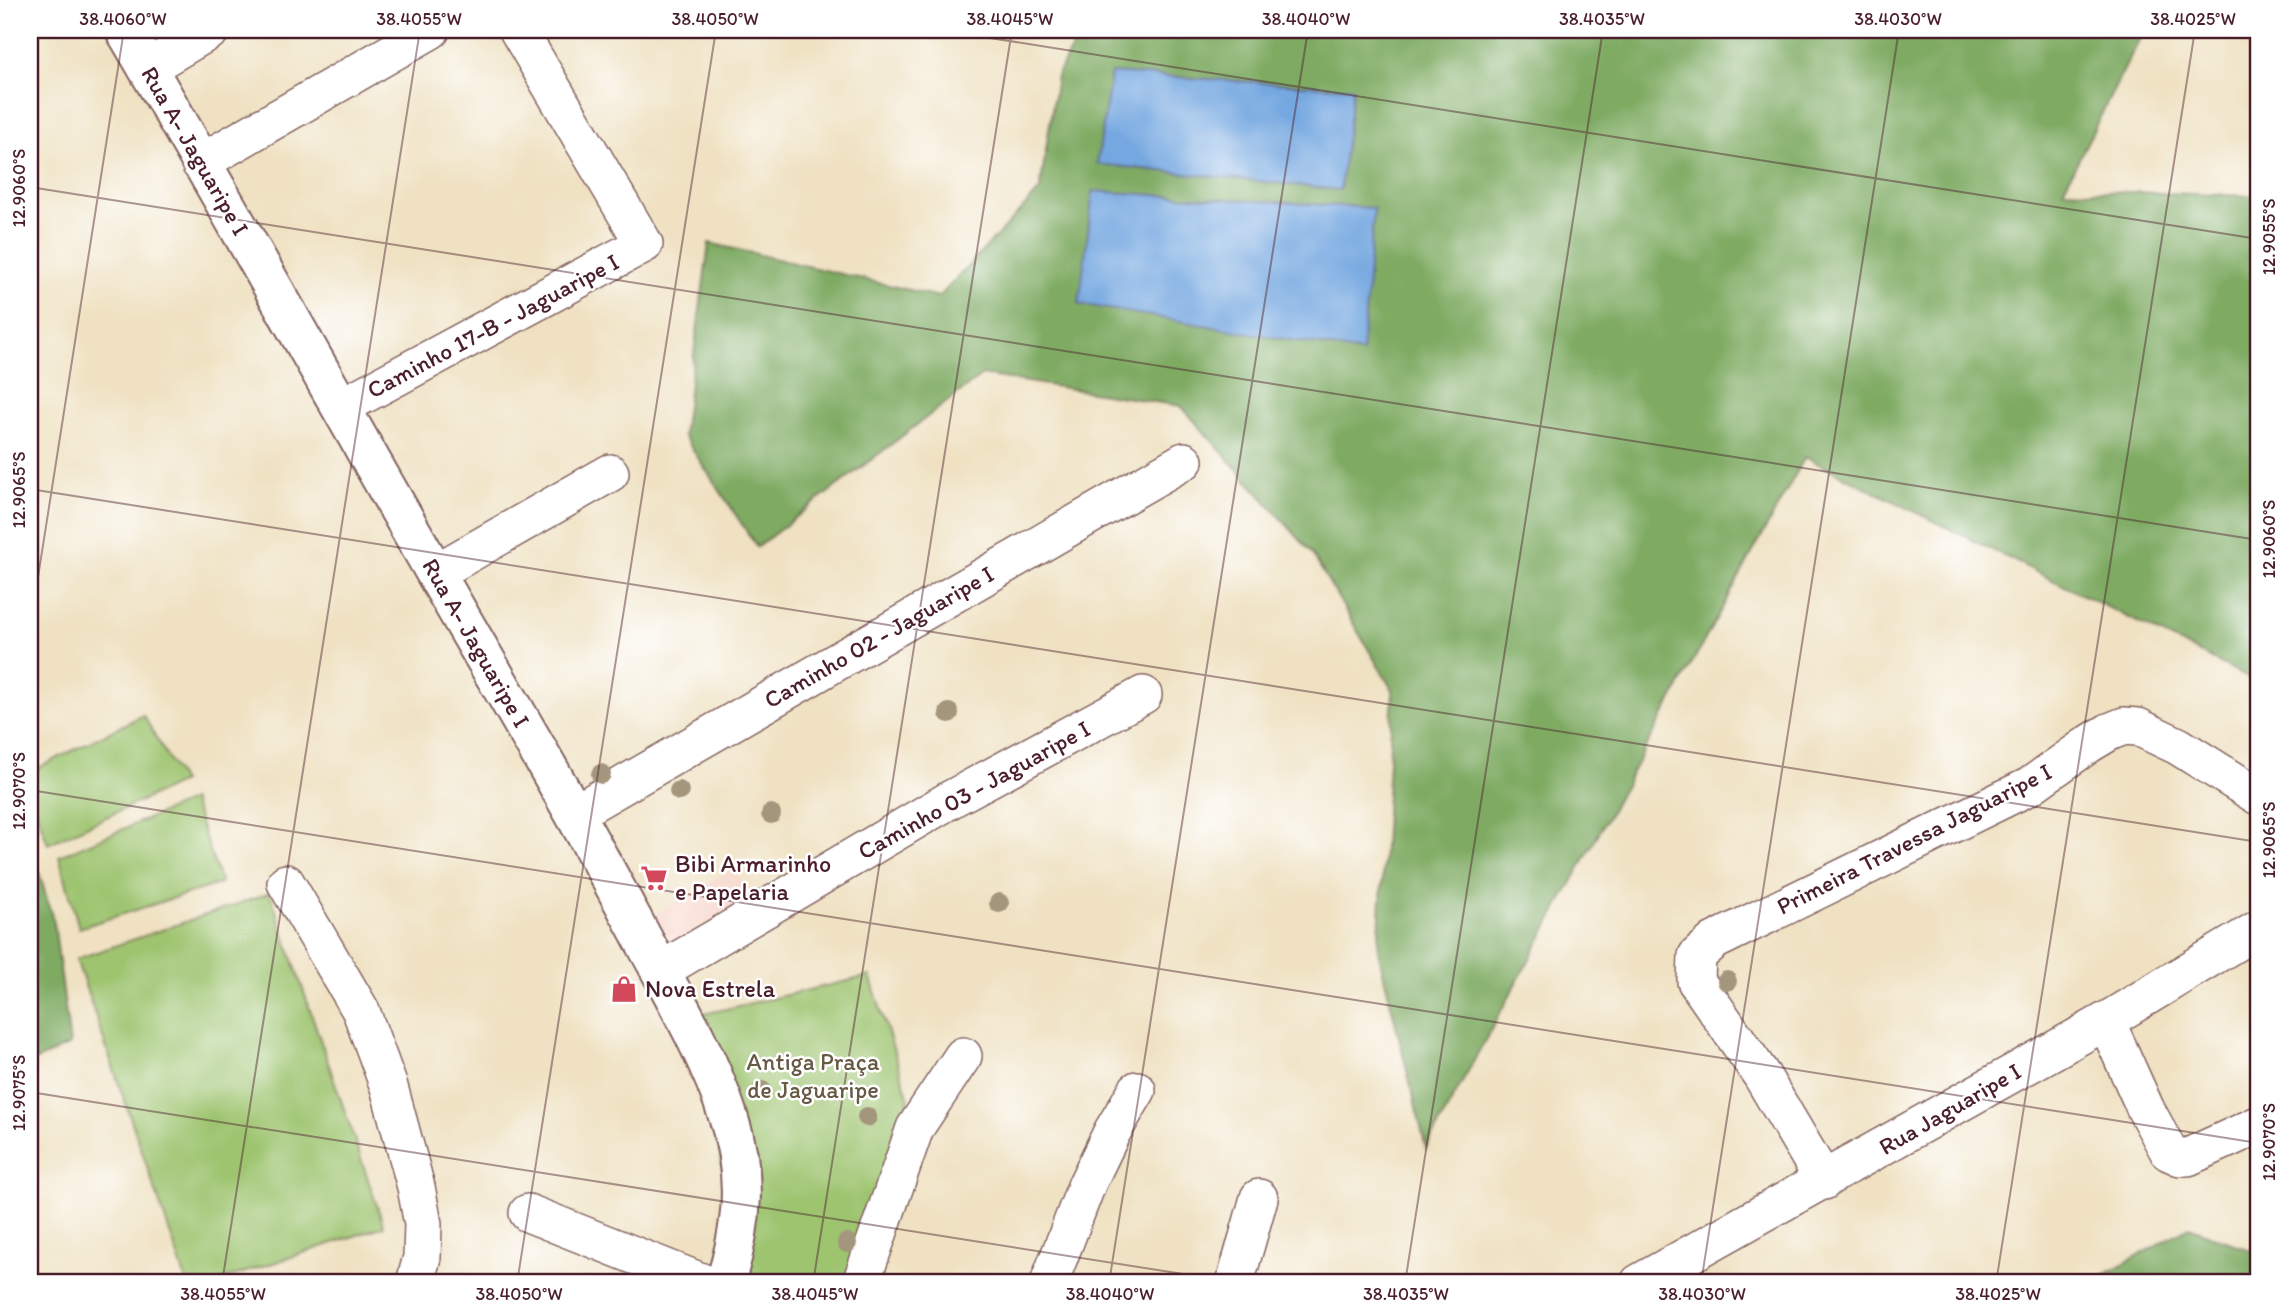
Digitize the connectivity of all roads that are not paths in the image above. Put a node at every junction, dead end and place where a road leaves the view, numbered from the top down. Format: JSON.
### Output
{"nodes":[{"id":1,"x":125,"y":30,"type":"edge"},
{"id":2,"x":211,"y":30,"type":"edge"},
{"id":3,"x":431,"y":30,"type":"edge"},
{"id":4,"x":518,"y":30,"type":"edge"},
{"id":5,"x":147,"y":68,"type":"junction"},
{"id":6,"x":200,"y":163,"type":"junction"},
{"id":7,"x":341,"y":407,"type":"junction"},
{"id":8,"x":1184,"y":461,"type":"dead end"},
{"id":9,"x":610,"y":473,"type":"dead end"},
{"id":10,"x":435,"y":573,"type":"junction"},
{"id":11,"x":1143,"y":695,"type":"dead end"},
{"id":12,"x":2258,"y":796,"type":"edge"},
{"id":13,"x":575,"y":813,"type":"junction"},
{"id":14,"x":286,"y":883,"type":"dead end"},
{"id":15,"x":2258,"y":929,"type":"edge"},
{"id":16,"x":660,"y":971,"type":"junction"},
{"id":17,"x":2106,"y":1021,"type":"junction"},
{"id":18,"x":963,"y":1056,"type":"dead end"},
{"id":19,"x":1137,"y":1090,"type":"dead end"},
{"id":20,"x":2258,"y":1125,"type":"edge"},
{"id":21,"x":1824,"y":1181,"type":"junction"},
{"id":22,"x":1259,"y":1198,"type":"dead end"},
{"id":23,"x":528,"y":1213,"type":"dead end"},
{"id":24,"x":415,"y":1283,"type":"edge"},
{"id":25,"x":704,"y":1283,"type":"edge"},
{"id":26,"x":725,"y":1283,"type":"edge"},
{"id":27,"x":861,"y":1283,"type":"edge"},
{"id":28,"x":1049,"y":1283,"type":"edge"},
{"id":29,"x":1235,"y":1283,"type":"edge"},
{"id":30,"x":1639,"y":1283,"type":"edge"}],
"edges":[{"from":1,"to":5,"type":"main road","name":"Rua A- Jaguaripe I"},
{"from":2,"to":5,"type":"street"},
{"from":3,"to":6,"type":"street"},
{"from":4,"to":7,"type":"street","name":"Caminho 17-B - Jaguaripe I"},
{"from":5,"to":6,"type":"main road","name":"Rua A- Jaguaripe I"},
{"from":6,"to":7,"type":"main road","name":"Rua A- Jaguaripe I"},
{"from":7,"to":10,"type":"main road","name":"Rua A- Jaguaripe I"},
{"from":8,"to":13,"type":"street","name":"Caminho 02 - Jaguaripe I"},
{"from":9,"to":10,"type":"street"},
{"from":10,"to":13,"type":"main road","name":"Rua A- Jaguaripe I"},
{"from":11,"to":16,"type":"street","name":"Caminho 03 - Jaguaripe I"},
{"from":12,"to":21,"type":"street","name":"Primeira Travessa Jaguaripe I"},
{"from":13,"to":16,"type":"main road","name":"Rua A- Jaguaripe I"},
{"from":14,"to":24,"type":"street"},
{"from":15,"to":17,"type":"street","name":"Rua Jaguaripe I"},
{"from":16,"to":26,"type":"main road","name":"Rua A- Jaguaripe I"},
{"from":17,"to":20,"type":"street"},
{"from":17,"to":21,"type":"street","name":"Rua Jaguaripe I"},
{"from":18,"to":27,"type":"street"},
{"from":19,"to":28,"type":"street"},
{"from":21,"to":30,"type":"street","name":"Rua Jaguaripe I"},
{"from":22,"to":29,"type":"street"},
{"from":23,"to":25,"type":"street"}]}
